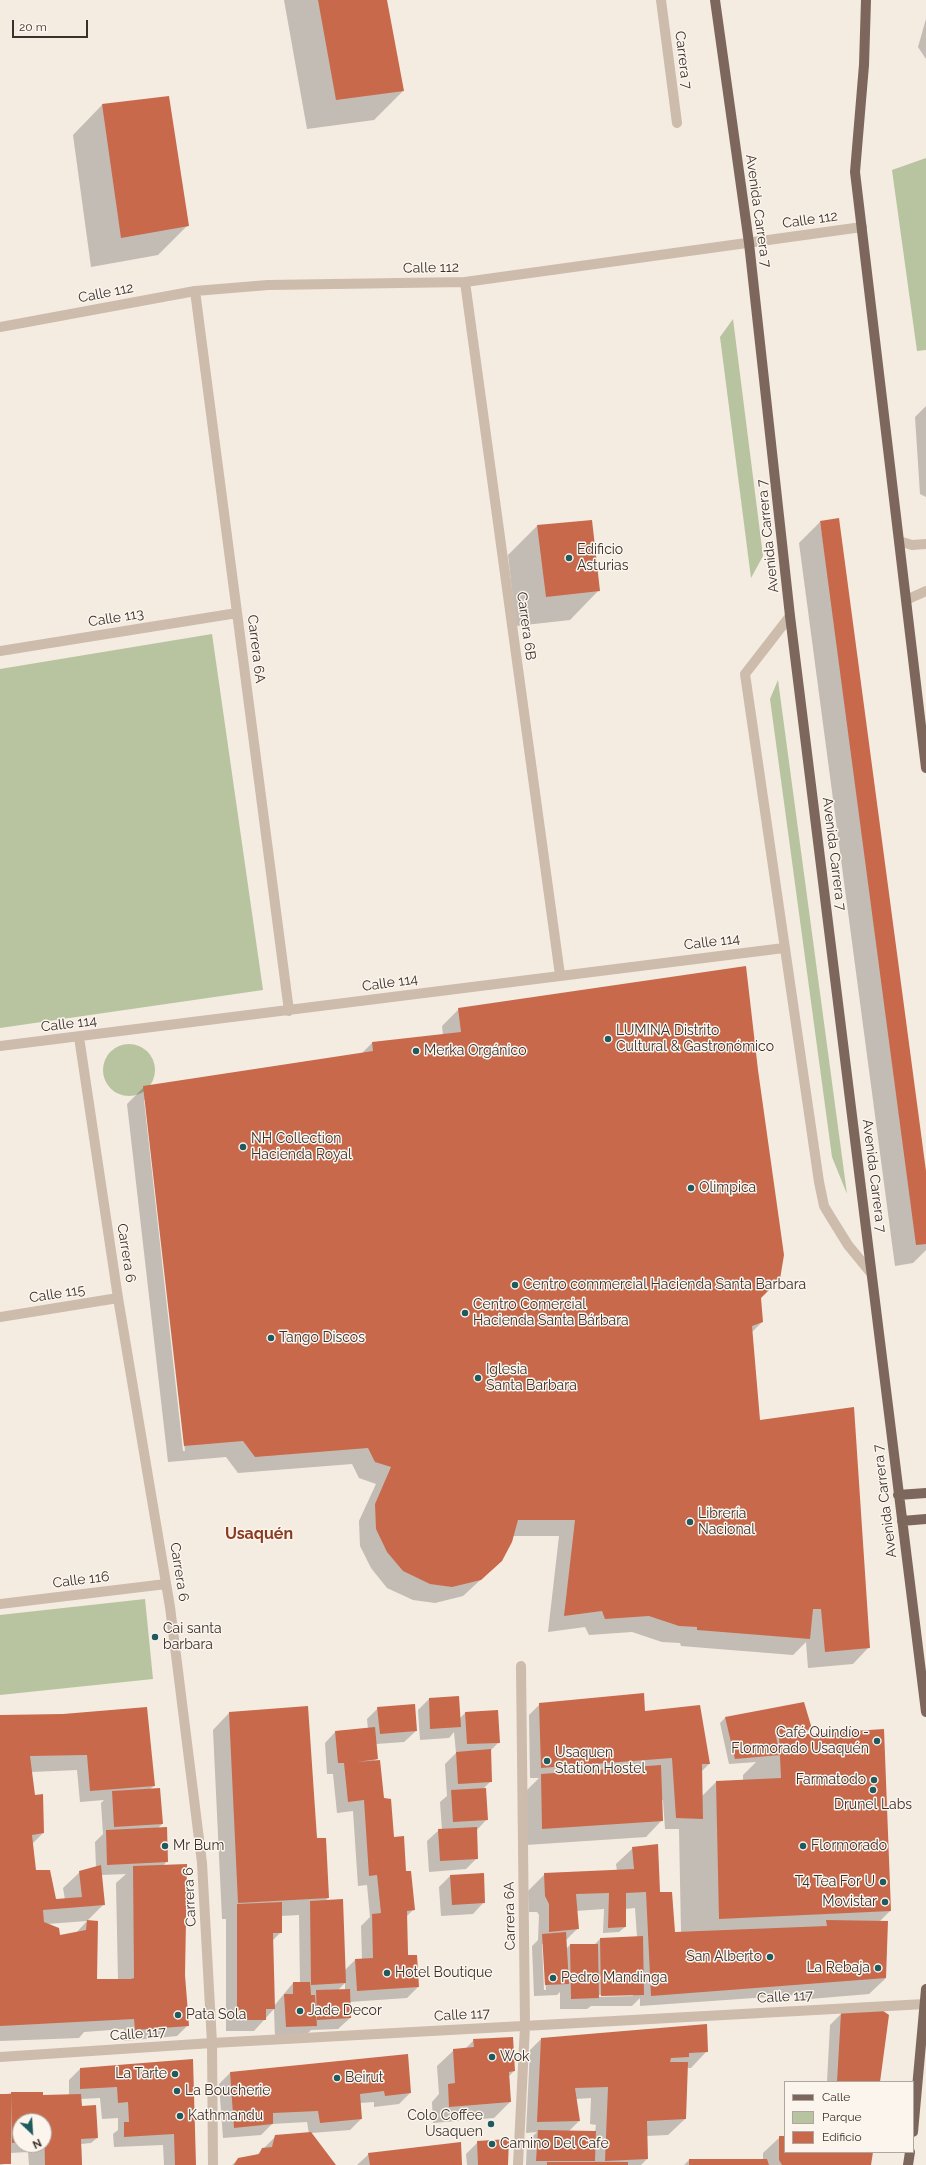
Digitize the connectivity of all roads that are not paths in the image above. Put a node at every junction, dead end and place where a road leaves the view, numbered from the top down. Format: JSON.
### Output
{"nodes":[{"id":1,"x":661,"y":0,"type":"edge"},
{"id":2,"x":715,"y":0,"type":"edge"},
{"id":3,"x":866,"y":0,"type":"edge"},
{"id":4,"x":677,"y":123,"type":"dead end"},
{"id":5,"x":862,"y":227,"type":"junction"},
{"id":6,"x":749,"y":243,"type":"junction"},
{"id":7,"x":465,"y":282,"type":"junction"},
{"id":8,"x":195,"y":291,"type":"junction"},
{"id":9,"x":0,"y":327,"type":"edge"},
{"id":10,"x":899,"y":541,"type":"junction"},
{"id":11,"x":926,"y":544,"type":"edge"},
{"id":12,"x":926,"y":591,"type":"edge"},
{"id":13,"x":906,"y":600,"type":"junction"},
{"id":14,"x":237,"y":613,"type":"junction"},
{"id":15,"x":790,"y":616,"type":"junction"},
{"id":16,"x":0,"y":650,"type":"edge"},
{"id":17,"x":926,"y":768,"type":"edge"},
{"id":18,"x":784,"y":948,"type":"junction"},
{"id":19,"x":560,"y":975,"type":"junction"},
{"id":20,"x":289,"y":1011,"type":"junction"},
{"id":21,"x":79,"y":1037,"type":"junction"},
{"id":22,"x":0,"y":1046,"type":"edge"},
{"id":23,"x":871,"y":1273,"type":"junction"},
{"id":24,"x":118,"y":1298,"type":"junction"},
{"id":25,"x":0,"y":1317,"type":"edge"},
{"id":26,"x":926,"y":1493,"type":"edge"},
{"id":27,"x":898,"y":1495,"type":"junction"},
{"id":28,"x":926,"y":1519,"type":"edge"},
{"id":29,"x":902,"y":1521,"type":"junction"},
{"id":30,"x":166,"y":1584,"type":"junction"},
{"id":31,"x":0,"y":1604,"type":"edge"},
{"id":32,"x":521,"y":1666,"type":"dead end"},
{"id":33,"x":926,"y":1712,"type":"edge"},
{"id":34,"x":926,"y":1988,"type":"edge"},
{"id":35,"x":925,"y":2004,"type":"junction"},
{"id":36,"x":525,"y":2026,"type":"junction"},
{"id":37,"x":212,"y":2043,"type":"junction"},
{"id":38,"x":0,"y":2057,"type":"edge"},
{"id":39,"x":914,"y":2121,"type":"edge"},
{"id":40,"x":910,"y":2153,"type":"edge"},
{"id":41,"x":213,"y":2165,"type":"edge"},
{"id":42,"x":518,"y":2165,"type":"edge"},
{"id":43,"x":908,"y":2165,"type":"edge"}],
"edges":[{"from":1,"to":4,"type":"street","name":"Carrera 7"},
{"from":2,"to":6,"type":"main road","name":"Avenida Carrera 7"},
{"from":3,"to":5,"type":"main road"},
{"from":5,"to":6,"type":"street","name":"Calle 112"},
{"from":5,"to":10,"type":"main road"},
{"from":6,"to":7,"type":"street","name":"Calle 112"},
{"from":6,"to":15,"type":"main road","name":"Avenida Carrera 7"},
{"from":7,"to":8,"type":"street","name":"Calle 112"},
{"from":7,"to":19,"type":"street","name":"Carrera 6B"},
{"from":8,"to":9,"type":"street","name":"Calle 112"},
{"from":8,"to":14,"type":"street","name":"Carrera 6A"},
{"from":10,"to":11,"type":"street"},
{"from":10,"to":13,"type":"main road"},
{"from":12,"to":13,"type":"street"},
{"from":13,"to":17,"type":"main road"},
{"from":14,"to":16,"type":"street","name":"Calle 113"},
{"from":14,"to":20,"type":"street","name":"Carrera 6A"},
{"from":15,"to":18,"type":"street"},
{"from":15,"to":23,"type":"main road","name":"Avenida Carrera 7"},
{"from":18,"to":19,"type":"street","name":"Calle 114"},
{"from":18,"to":23,"type":"street"},
{"from":19,"to":20,"type":"street","name":"Calle 114"},
{"from":20,"to":21,"type":"street","name":"Calle 114"},
{"from":21,"to":22,"type":"street","name":"Calle 114"},
{"from":21,"to":24,"type":"street","name":"Carrera 6"},
{"from":23,"to":27,"type":"main road","name":"Avenida Carrera 7"},
{"from":24,"to":25,"type":"street","name":"Calle 115"},
{"from":24,"to":30,"type":"street","name":"Carrera 6"},
{"from":26,"to":27,"type":"main road"},
{"from":27,"to":29,"type":"main road","name":"Avenida Carrera 7"},
{"from":28,"to":29,"type":"main road"},
{"from":29,"to":33,"type":"main road","name":"Avenida Carrera 7"},
{"from":30,"to":31,"type":"street","name":"Calle 116"},
{"from":30,"to":37,"type":"street","name":"Carrera 6"},
{"from":32,"to":36,"type":"street","name":"Carrera 6A"},
{"from":34,"to":35,"type":"main road"},
{"from":35,"to":36,"type":"street","name":"Calle 117"},
{"from":35,"to":39,"type":"main road"},
{"from":36,"to":37,"type":"street","name":"Calle 117"},
{"from":36,"to":42,"type":"street","name":"Carrera 6A"},
{"from":37,"to":38,"type":"street","name":"Calle 117"},
{"from":37,"to":41,"type":"street","name":"Carrera 6"},
{"from":40,"to":43,"type":"main road"}]}
